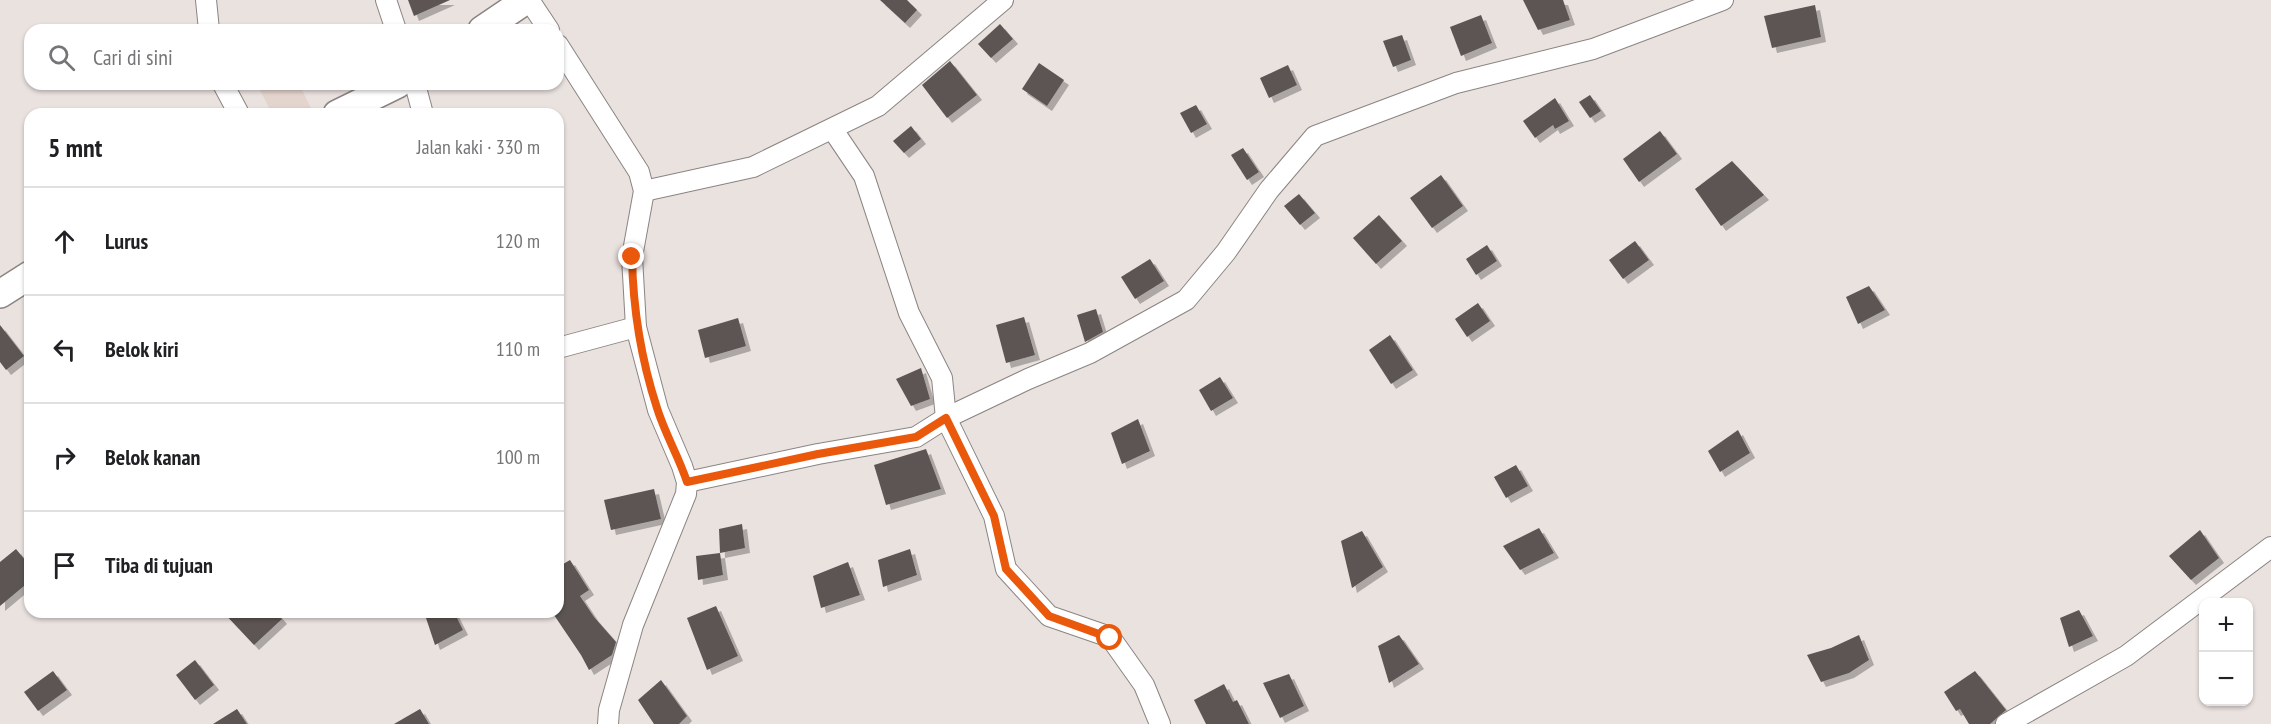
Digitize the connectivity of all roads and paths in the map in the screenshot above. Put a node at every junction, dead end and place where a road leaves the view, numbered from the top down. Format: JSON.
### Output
{"nodes":[{"id":1,"x":206,"y":0,"type":"edge"},
{"id":2,"x":386,"y":0,"type":"edge"},
{"id":3,"x":527,"y":0,"type":"edge"},
{"id":4,"x":1001,"y":0,"type":"edge"},
{"id":5,"x":1723,"y":0,"type":"edge"},
{"id":6,"x":208,"y":24,"type":"edge"},
{"id":7,"x":394,"y":24,"type":"edge"},
{"id":8,"x":491,"y":24,"type":"edge"},
{"id":9,"x":545,"y":24,"type":"edge"},
{"id":10,"x":564,"y":54,"type":"edge"},
{"id":11,"x":226,"y":90,"type":"edge"},
{"id":12,"x":386,"y":90,"type":"edge"},
{"id":13,"x":417,"y":90,"type":"edge"},
{"id":14,"x":236,"y":108,"type":"edge"},
{"id":15,"x":349,"y":108,"type":"edge"},
{"id":16,"x":421,"y":108,"type":"edge"},
{"id":17,"x":833,"y":129,"type":"junction"},
{"id":18,"x":644,"y":191,"type":"junction"},
{"id":19,"x":24,"y":279,"type":"edge"},
{"id":20,"x":0,"y":294,"type":"edge"},
{"id":21,"x":636,"y":327,"type":"junction"},
{"id":22,"x":564,"y":346,"type":"edge"},
{"id":23,"x":946,"y":418,"type":"junction"},
{"id":24,"x":687,"y":482,"type":"junction"},
{"id":25,"x":2271,"y":547,"type":"edge"},
{"id":26,"x":608,"y":724,"type":"edge"},
{"id":27,"x":1160,"y":724,"type":"edge"},
{"id":28,"x":2006,"y":724,"type":"edge"}],
"edges":[{"from":1,"to":6,"type":"street"},
{"from":2,"to":7,"type":"street"},
{"from":3,"to":8,"type":"street"},
{"from":3,"to":9,"type":"street"},
{"from":4,"to":17,"type":"street"},
{"from":5,"to":23,"type":"street"},
{"from":10,"to":18,"type":"street"},
{"from":11,"to":14,"type":"street"},
{"from":12,"to":15,"type":"street"},
{"from":13,"to":16,"type":"street"},
{"from":17,"to":18,"type":"street"},
{"from":17,"to":23,"type":"street"},
{"from":18,"to":21,"type":"street"},
{"from":19,"to":20,"type":"street"},
{"from":21,"to":22,"type":"street"},
{"from":21,"to":24,"type":"street"},
{"from":23,"to":24,"type":"street"},
{"from":23,"to":27,"type":"street"},
{"from":24,"to":26,"type":"street"},
{"from":25,"to":28,"type":"street"}]}
